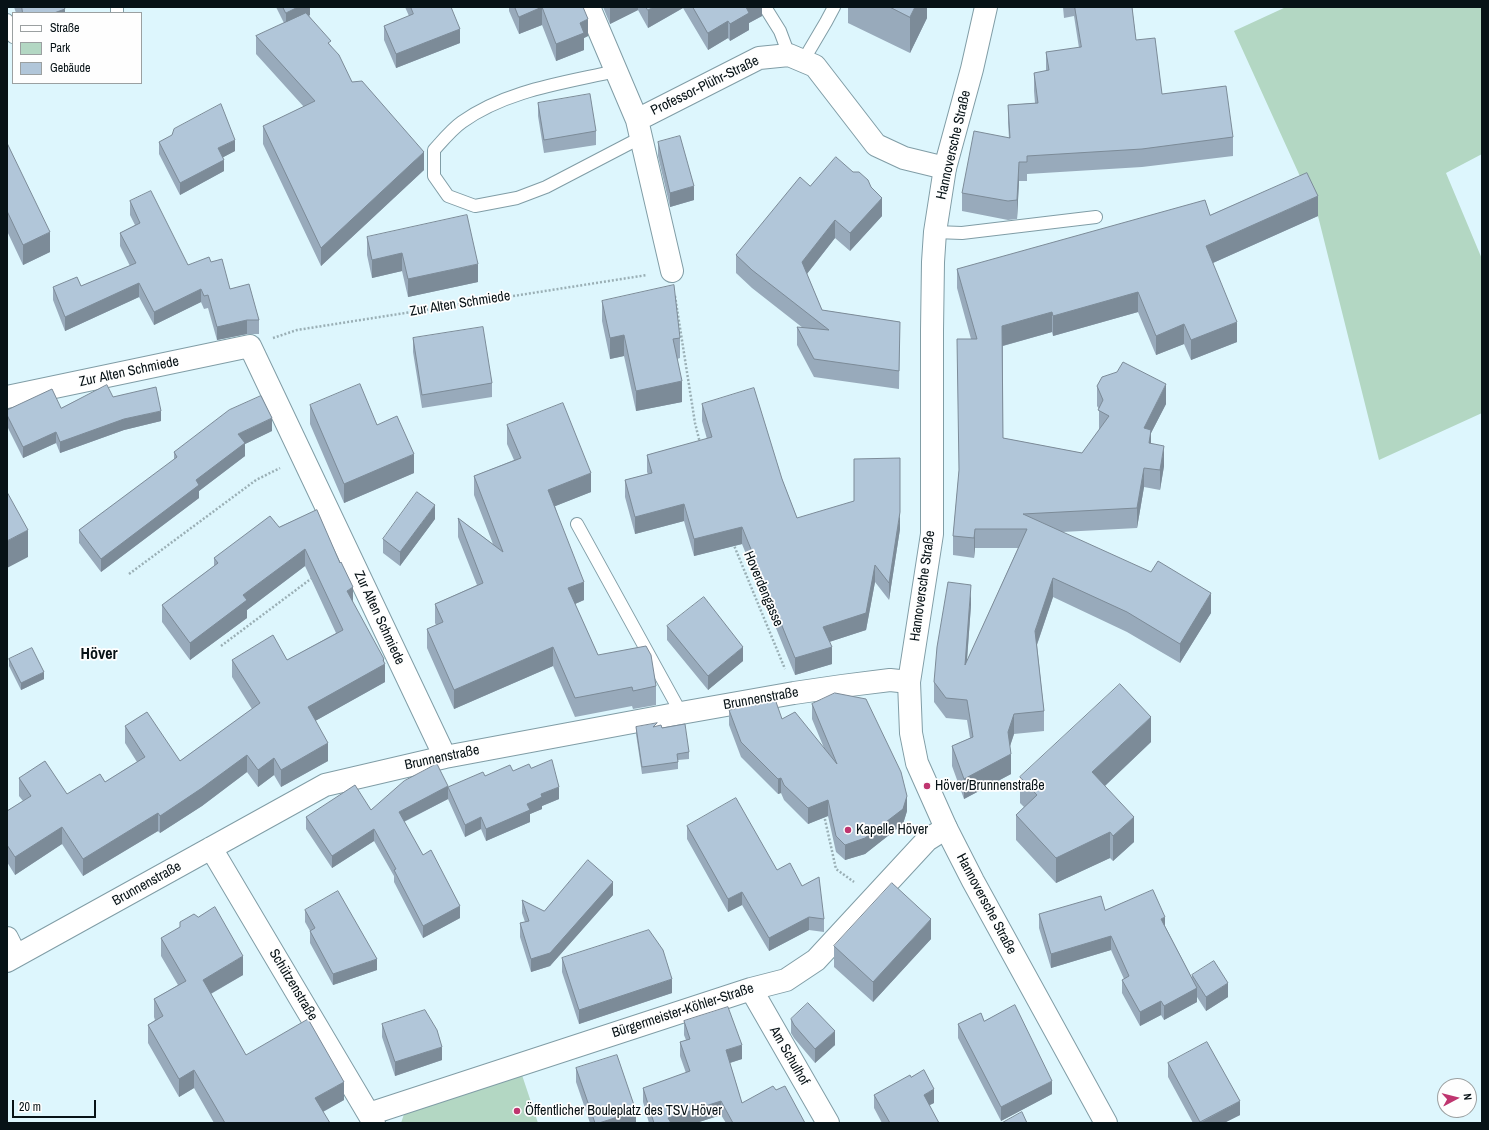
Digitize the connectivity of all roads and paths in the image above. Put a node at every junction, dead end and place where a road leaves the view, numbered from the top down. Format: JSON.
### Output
{"nodes":[{"id":1,"x":589,"y":7,"type":"edge"},
{"id":2,"x":765,"y":7,"type":"edge"},
{"id":3,"x":834,"y":7,"type":"edge"},
{"id":4,"x":986,"y":7,"type":"edge"},
{"id":5,"x":7,"y":20,"type":"edge"},
{"id":6,"x":12,"y":33,"type":"edge"},
{"id":7,"x":796,"y":58,"type":"junction"},
{"id":8,"x":616,"y":72,"type":"junction"},
{"id":9,"x":638,"y":129,"type":"junction"},
{"id":10,"x":945,"y":168,"type":"junction"},
{"id":11,"x":1096,"y":217,"type":"dead end"},
{"id":12,"x":935,"y":232,"type":"junction"},
{"id":13,"x":672,"y":271,"type":"junction"},
{"id":14,"x":250,"y":346,"type":"junction"},
{"id":15,"x":7,"y":397,"type":"edge"},
{"id":16,"x":701,"y":445,"type":"edge"},
{"id":17,"x":303,"y":458,"type":"junction"},
{"id":18,"x":577,"y":524,"type":"dead end"},
{"id":19,"x":732,"y":540,"type":"edge"},
{"id":20,"x":129,"y":574,"type":"dead end"},
{"id":21,"x":316,"y":576,"type":"edge"},
{"id":22,"x":221,"y":646,"type":"dead end"},
{"id":23,"x":909,"y":682,"type":"junction"},
{"id":24,"x":794,"y":693,"type":"junction"},
{"id":25,"x":681,"y":712,"type":"junction"},
{"id":26,"x":445,"y":757,"type":"junction"},
{"id":27,"x":822,"y":808,"type":"edge"},
{"id":28,"x":946,"y":828,"type":"junction"},
{"id":29,"x":211,"y":848,"type":"junction"},
{"id":30,"x":873,"y":898,"type":"junction"},
{"id":31,"x":10,"y":952,"type":"edge"},
{"id":32,"x":751,"y":989,"type":"junction"},
{"id":33,"x":372,"y":1119,"type":"edge"},
{"id":34,"x":828,"y":1123,"type":"edge"},
{"id":35,"x":1106,"y":1123,"type":"edge"}],
"edges":[{"from":1,"to":8,"type":"street","name":"Professor-Plühr-Straße"},
{"from":2,"to":7,"type":"lane"},
{"from":3,"to":7,"type":"lane"},
{"from":4,"to":10,"type":"street","name":"Hannoversche Straße"},
{"from":5,"to":6,"type":"lane"},
{"from":7,"to":9,"type":"street","name":"Professor-Plühr-Straße"},
{"from":7,"to":10,"type":"street"},
{"from":8,"to":9,"type":"street","name":"Professor-Plühr-Straße"},
{"from":8,"to":9,"type":"lane"},
{"from":9,"to":13,"type":"street","name":"Professor-Plühr-Straße"},
{"from":10,"to":12,"type":"street","name":"Hannoversche Straße"},
{"from":11,"to":12,"type":"lane"},
{"from":12,"to":23,"type":"street","name":"Hannoversche Straße"},
{"from":13,"to":14,"type":"path","name":"Zur Alten Schmiede"},
{"from":13,"to":16,"type":"path"},
{"from":14,"to":15,"type":"street","name":"Zur Alten Schmiede"},
{"from":14,"to":17,"type":"street","name":"Zur Alten Schmiede"},
{"from":17,"to":20,"type":"path"},
{"from":17,"to":26,"type":"street","name":"Zur Alten Schmiede"},
{"from":18,"to":25,"type":"lane"},
{"from":19,"to":24,"type":"path","name":"Hoverdengasse"},
{"from":21,"to":22,"type":"path"},
{"from":23,"to":24,"type":"street","name":"Brunnenstraße"},
{"from":23,"to":28,"type":"street","name":"Hannoversche Straße"},
{"from":24,"to":25,"type":"street","name":"Brunnenstraße"},
{"from":25,"to":26,"type":"street","name":"Brunnenstraße"},
{"from":26,"to":29,"type":"street","name":"Brunnenstraße"},
{"from":27,"to":30,"type":"path"},
{"from":28,"to":30,"type":"street","name":"Bürgermeister-Köhler-Straße"},
{"from":28,"to":35,"type":"street","name":"Hannoversche Straße"},
{"from":29,"to":31,"type":"street","name":"Brunnenstraße"},
{"from":29,"to":33,"type":"street","name":"Schützenstraße"},
{"from":30,"to":32,"type":"street","name":"Bürgermeister-Köhler-Straße"},
{"from":32,"to":33,"type":"street","name":"Bürgermeister-Köhler-Straße"},
{"from":32,"to":34,"type":"street","name":"Am Schulhof"}]}
